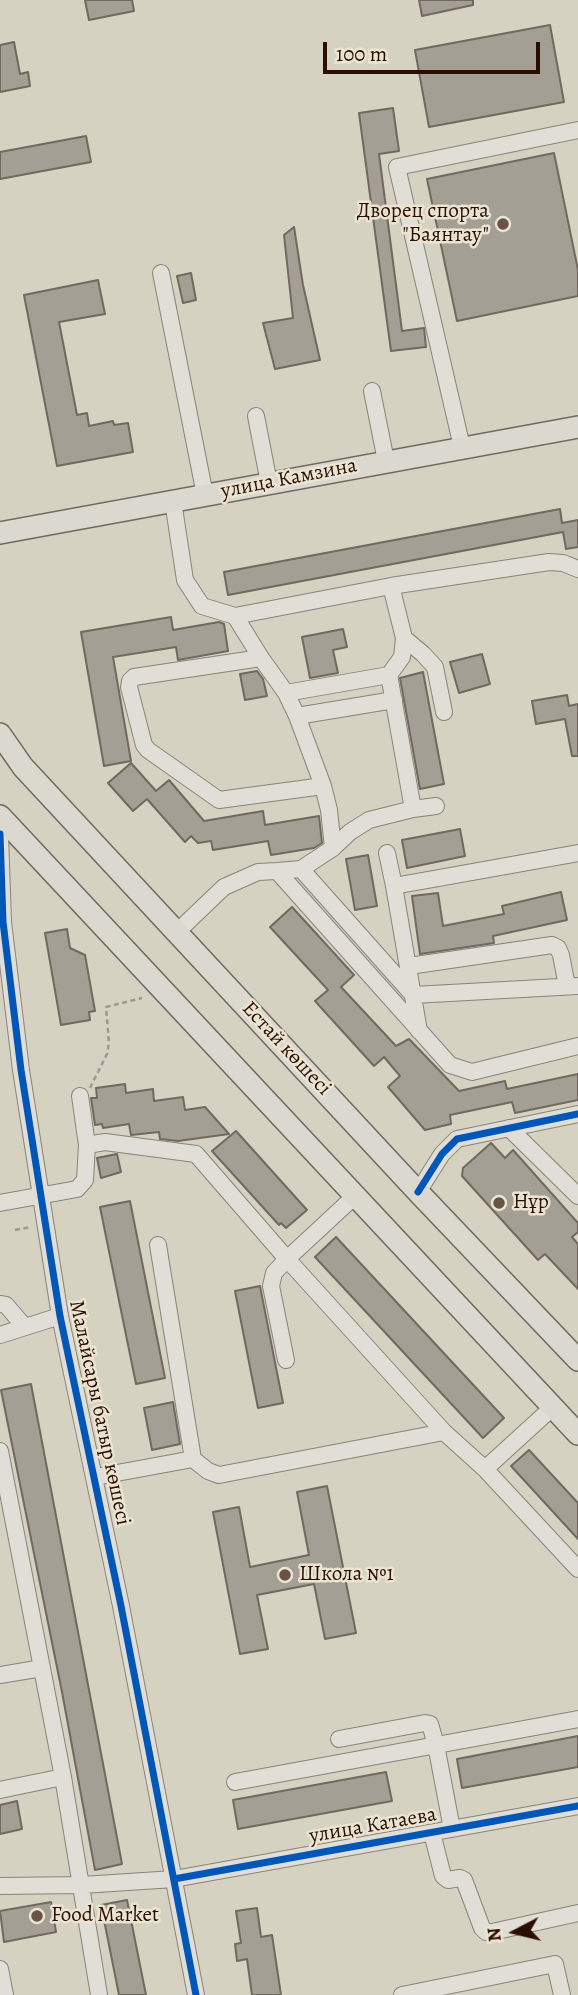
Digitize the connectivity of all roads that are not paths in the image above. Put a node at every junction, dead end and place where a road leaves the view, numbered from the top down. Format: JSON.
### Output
{"nodes":[{"id":1,"x":578,"y":130,"type":"edge"},
{"id":2,"x":161,"y":273,"type":"dead end"},
{"id":3,"x":372,"y":391,"type":"dead end"},
{"id":4,"x":256,"y":416,"type":"dead end"},
{"id":5,"x":578,"y":427,"type":"edge"},
{"id":6,"x":462,"y":447,"type":"junction"},
{"id":7,"x":386,"y":461,"type":"junction"},
{"id":8,"x":269,"y":483,"type":"junction"},
{"id":9,"x":205,"y":495,"type":"junction"},
{"id":10,"x":173,"y":501,"type":"junction"},
{"id":11,"x":0,"y":533,"type":"edge"},
{"id":12,"x":578,"y":569,"type":"edge"},
{"id":13,"x":391,"y":586,"type":"junction"},
{"id":14,"x":235,"y":616,"type":"junction"},
{"id":15,"x":404,"y":638,"type":"junction"},
{"id":16,"x":261,"y":658,"type":"junction"},
{"id":17,"x":389,"y":675,"type":"junction"},
{"id":18,"x":286,"y":693,"type":"junction"},
{"id":19,"x":394,"y":700,"type":"junction"},
{"id":20,"x":444,"y":712,"type":"dead end"},
{"id":21,"x":297,"y":716,"type":"junction"},
{"id":22,"x":0,"y":734,"type":"edge"},
{"id":23,"x":323,"y":786,"type":"junction"},
{"id":24,"x":436,"y":806,"type":"dead end"},
{"id":25,"x":413,"y":809,"type":"junction"},
{"id":26,"x":0,"y":816,"type":"edge"},
{"id":27,"x":0,"y":834,"type":"edge"},
{"id":28,"x":333,"y":848,"type":"junction"},
{"id":29,"x":387,"y":853,"type":"dead end"},
{"id":30,"x":578,"y":853,"type":"edge"},
{"id":31,"x":301,"y":869,"type":"junction"},
{"id":32,"x":277,"y":871,"type":"junction"},
{"id":33,"x":394,"y":887,"type":"junction"},
{"id":34,"x":1,"y":908,"type":"edge"},
{"id":35,"x":178,"y":931,"type":"junction"},
{"id":36,"x":409,"y":966,"type":"junction"},
{"id":37,"x":572,"y":986,"type":"edge"},
{"id":38,"x":413,"y":995,"type":"junction"},
{"id":39,"x":419,"y":1031,"type":"junction"},
{"id":40,"x":578,"y":1046,"type":"edge"},
{"id":41,"x":81,"y":1100,"type":"road end"},
{"id":42,"x":578,"y":1114,"type":"edge"},
{"id":43,"x":509,"y":1128,"type":"junction"},
{"id":44,"x":87,"y":1145,"type":"junction"},
{"id":45,"x":418,"y":1192,"type":"junction"},
{"id":46,"x":356,"y":1195,"type":"junction"},
{"id":47,"x":40,"y":1196,"type":"junction"},
{"id":48,"x":578,"y":1196,"type":"edge"},
{"id":49,"x":0,"y":1203,"type":"edge"},
{"id":50,"x":158,"y":1245,"type":"dead end"},
{"id":51,"x":287,"y":1259,"type":"junction"},
{"id":52,"x":0,"y":1304,"type":"edge"},
{"id":53,"x":60,"y":1316,"type":"junction"},
{"id":54,"x":24,"y":1326,"type":"junction"},
{"id":55,"x":0,"y":1335,"type":"edge"},
{"id":56,"x":286,"y":1360,"type":"dead end"},
{"id":57,"x":578,"y":1360,"type":"edge"},
{"id":58,"x":553,"y":1407,"type":"junction"},
{"id":59,"x":444,"y":1432,"type":"junction"},
{"id":60,"x":578,"y":1434,"type":"edge"},
{"id":61,"x":0,"y":1451,"type":"edge"},
{"id":62,"x":193,"y":1459,"type":"junction"},
{"id":63,"x":485,"y":1469,"type":"junction"},
{"id":64,"x":95,"y":1477,"type":"junction"},
{"id":65,"x":6,"y":1501,"type":"edge"},
{"id":66,"x":578,"y":1569,"type":"edge"},
{"id":67,"x":42,"y":1668,"type":"junction"},
{"id":68,"x":0,"y":1675,"type":"edge"},
{"id":69,"x":578,"y":1719,"type":"edge"},
{"id":70,"x":339,"y":1740,"type":"dead end"},
{"id":71,"x":436,"y":1745,"type":"junction"},
{"id":72,"x":63,"y":1777,"type":"junction"},
{"id":73,"x":235,"y":1782,"type":"dead end"},
{"id":74,"x":0,"y":1790,"type":"edge"},
{"id":75,"x":578,"y":1806,"type":"edge"},
{"id":76,"x":452,"y":1829,"type":"junction"},
{"id":77,"x":432,"y":1833,"type":"junction"},
{"id":78,"x":174,"y":1880,"type":"junction"},
{"id":79,"x":82,"y":1885,"type":"junction"},
{"id":80,"x":0,"y":1886,"type":"edge"},
{"id":81,"x":578,"y":1913,"type":"edge"},
{"id":82,"x":0,"y":1969,"type":"edge"},
{"id":83,"x":5,"y":1995,"type":"edge"},
{"id":84,"x":99,"y":1995,"type":"edge"},
{"id":85,"x":196,"y":1995,"type":"edge"},
{"id":86,"x":402,"y":1995,"type":"edge"},
{"id":87,"x":562,"y":1995,"type":"edge"}],
"edges":[{"from":1,"to":6,"type":"street"},
{"from":2,"to":9,"type":"street"},
{"from":3,"to":7,"type":"street"},
{"from":4,"to":8,"type":"street"},
{"from":5,"to":6,"type":"main road","name":"улица Камзина"},
{"from":6,"to":7,"type":"main road","name":"улица Камзина"},
{"from":7,"to":8,"type":"main road","name":"улица Камзина"},
{"from":8,"to":9,"type":"main road","name":"улица Камзина"},
{"from":9,"to":10,"type":"main road","name":"улица Камзина"},
{"from":10,"to":11,"type":"main road","name":"улица Камзина"},
{"from":10,"to":14,"type":"street"},
{"from":12,"to":13,"type":"street"},
{"from":13,"to":14,"type":"street"},
{"from":13,"to":15,"type":"street"},
{"from":14,"to":16,"type":"street"},
{"from":15,"to":17,"type":"street"},
{"from":15,"to":20,"type":"street"},
{"from":16,"to":18,"type":"street"},
{"from":16,"to":23,"type":"street"},
{"from":17,"to":18,"type":"street"},
{"from":17,"to":19,"type":"street"},
{"from":18,"to":21,"type":"street"},
{"from":19,"to":21,"type":"street"},
{"from":19,"to":25,"type":"street"},
{"from":21,"to":23,"type":"street"},
{"from":22,"to":35,"type":"main road","name":"Естай көшесі"},
{"from":23,"to":28,"type":"street"},
{"from":24,"to":25,"type":"street"},
{"from":25,"to":28,"type":"street"},
{"from":26,"to":46,"type":"main road"},
{"from":27,"to":34,"type":"street","name":"Малайсары батыр көшесі"},
{"from":28,"to":31,"type":"street"},
{"from":29,"to":33,"type":"street"},
{"from":30,"to":33,"type":"street"},
{"from":31,"to":32,"type":"street"},
{"from":31,"to":38,"type":"street"},
{"from":32,"to":35,"type":"street"},
{"from":32,"to":39,"type":"street"},
{"from":33,"to":36,"type":"street"},
{"from":34,"to":47,"type":"street","name":"Малайсары батыр көшесі"},
{"from":35,"to":45,"type":"main road","name":"Естай көшесі"},
{"from":36,"to":37,"type":"street"},
{"from":36,"to":38,"type":"street"},
{"from":37,"to":38,"type":"street"},
{"from":38,"to":39,"type":"street"},
{"from":39,"to":40,"type":"street"},
{"from":41,"to":44,"type":"street"},
{"from":42,"to":43,"type":"street"},
{"from":43,"to":45,"type":"street"},
{"from":43,"to":48,"type":"street"},
{"from":44,"to":47,"type":"street"},
{"from":44,"to":51,"type":"street"},
{"from":45,"to":57,"type":"main road","name":"Естай көшесі"},
{"from":46,"to":51,"type":"street"},
{"from":46,"to":58,"type":"main road"},
{"from":47,"to":49,"type":"street"},
{"from":47,"to":53,"type":"street","name":"Малайсары батыр көшесі"},
{"from":50,"to":62,"type":"street"},
{"from":51,"to":56,"type":"street"},
{"from":51,"to":59,"type":"street"},
{"from":52,"to":54,"type":"street"},
{"from":53,"to":54,"type":"street"},
{"from":53,"to":64,"type":"street","name":"Малайсары батыр көшесі"},
{"from":54,"to":55,"type":"street"},
{"from":58,"to":60,"type":"main road"},
{"from":58,"to":63,"type":"street"},
{"from":59,"to":62,"type":"street"},
{"from":59,"to":63,"type":"street"},
{"from":61,"to":65,"type":"street"},
{"from":62,"to":64,"type":"street"},
{"from":63,"to":66,"type":"street"},
{"from":64,"to":78,"type":"street","name":"Малайсары батыр көшесі"},
{"from":65,"to":67,"type":"street"},
{"from":67,"to":68,"type":"street"},
{"from":67,"to":72,"type":"street"},
{"from":69,"to":71,"type":"street"},
{"from":70,"to":71,"type":"street"},
{"from":71,"to":73,"type":"street"},
{"from":71,"to":76,"type":"street"},
{"from":72,"to":74,"type":"street"},
{"from":72,"to":79,"type":"street"},
{"from":75,"to":76,"type":"street","name":"улица Катаева"},
{"from":76,"to":77,"type":"street","name":"улица Катаева"},
{"from":77,"to":78,"type":"street","name":"улица Катаева"},
{"from":77,"to":81,"type":"street"},
{"from":78,"to":79,"type":"street","name":"улица Катаева"},
{"from":78,"to":85,"type":"street","name":"Малайсары батыр көшесі"},
{"from":79,"to":80,"type":"street","name":"улица Катаева"},
{"from":79,"to":84,"type":"street"},
{"from":82,"to":83,"type":"street"},
{"from":86,"to":87,"type":"street"}]}
